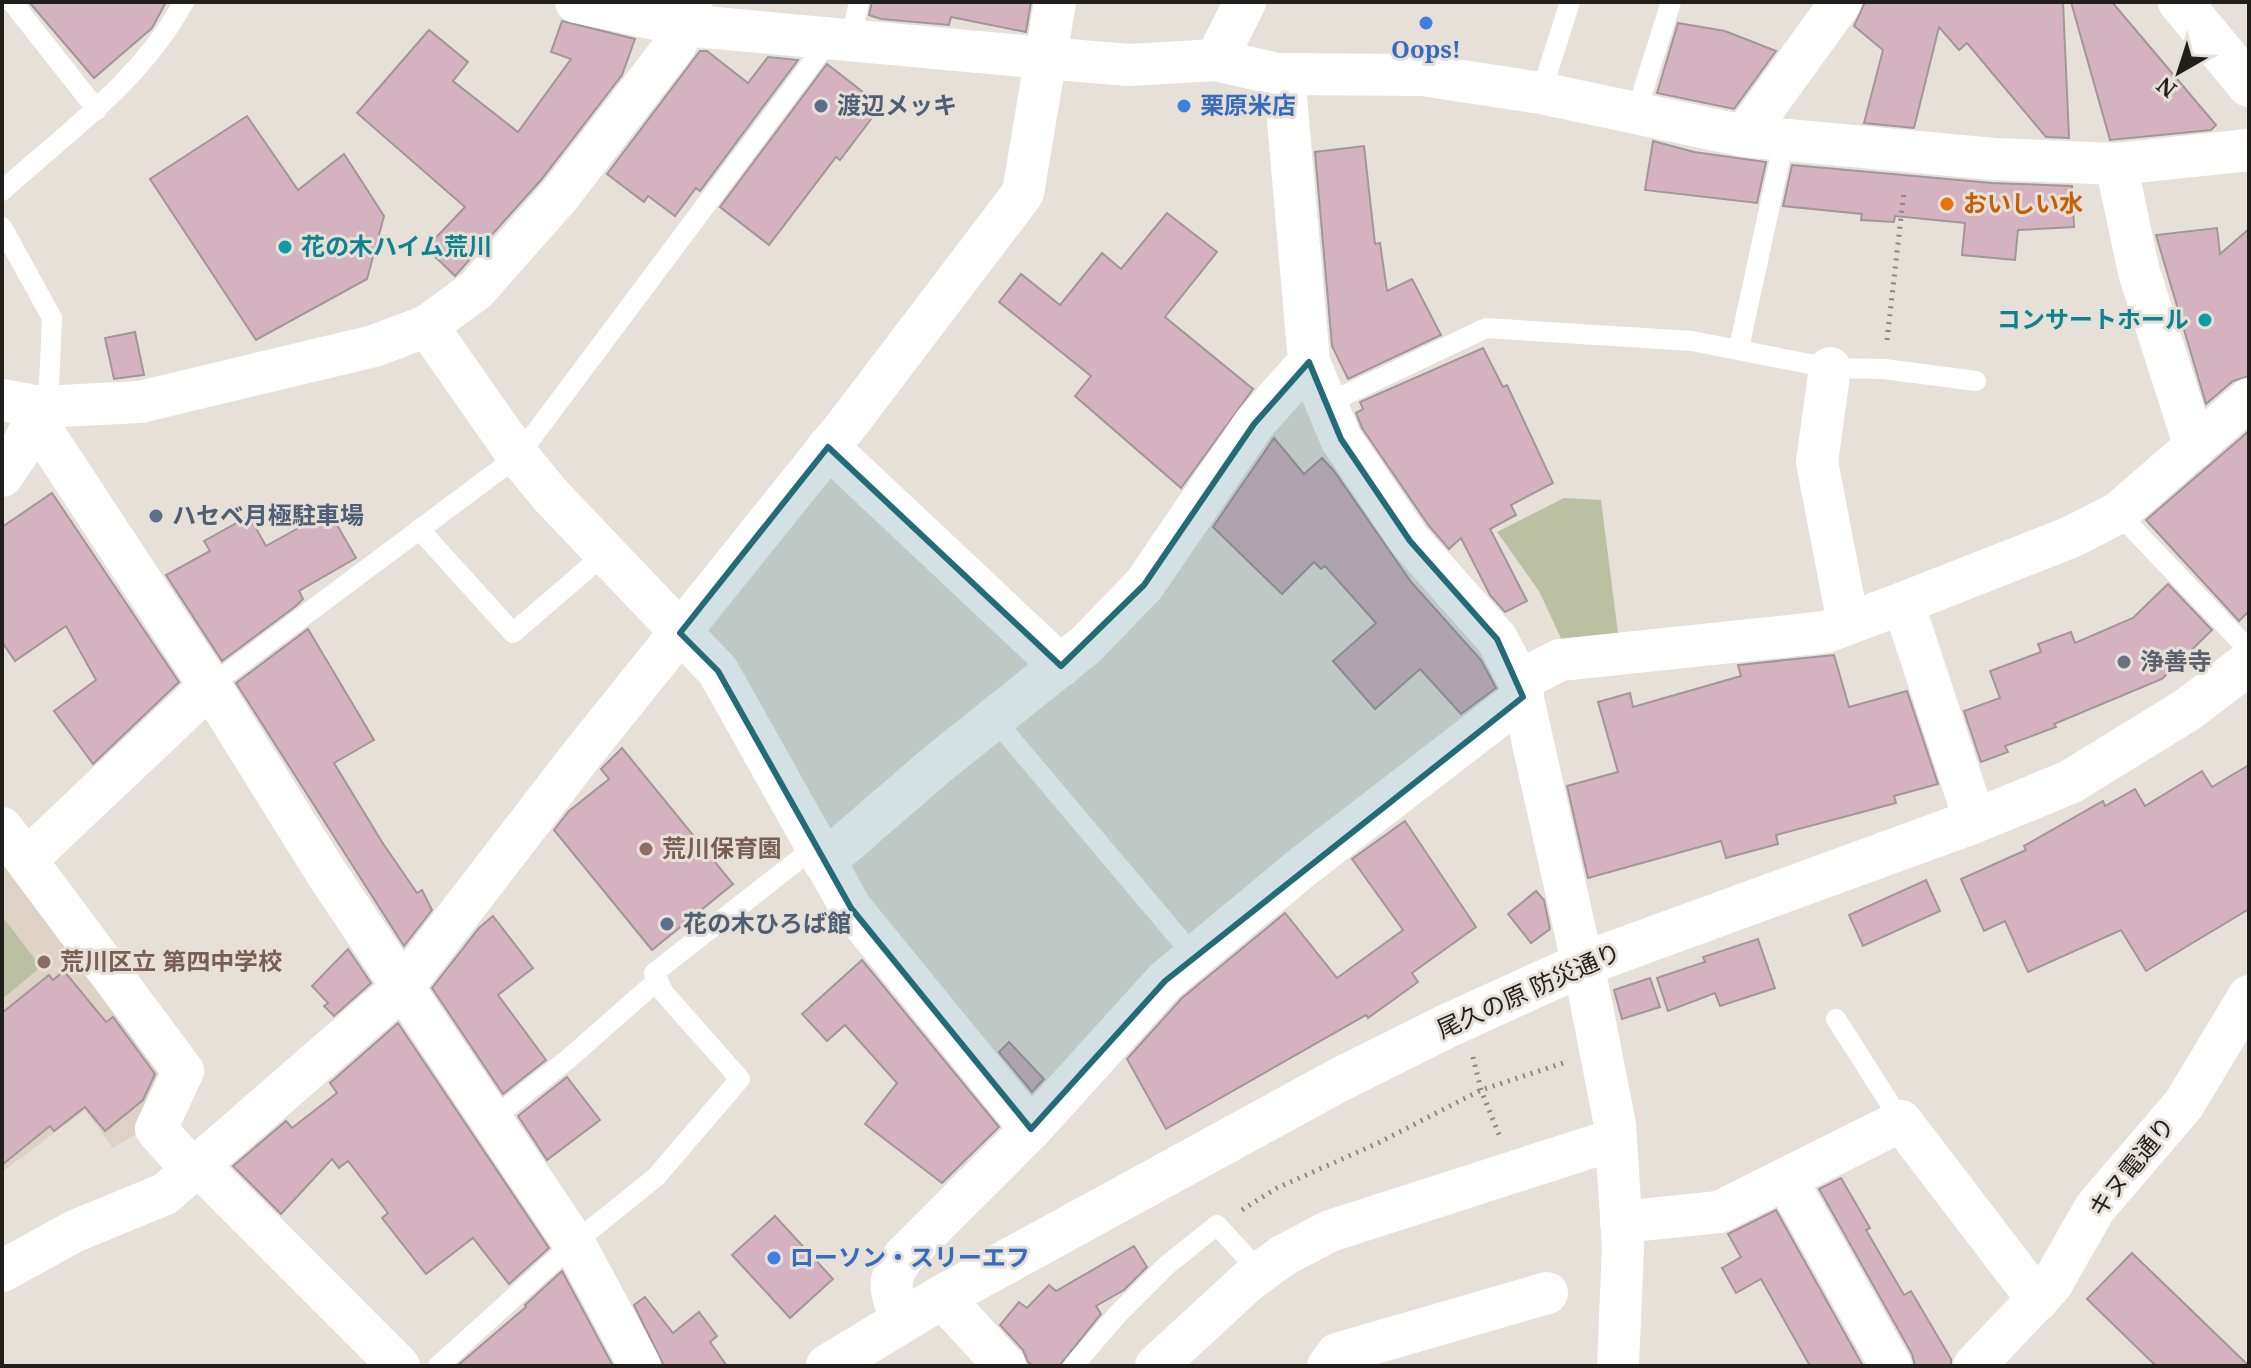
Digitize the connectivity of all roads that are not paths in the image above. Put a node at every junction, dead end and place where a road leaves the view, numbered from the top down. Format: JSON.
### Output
{"nodes":[{"id":1,"x":12,"y":2,"type":"edge"},
{"id":2,"x":184,"y":2,"type":"edge"},
{"id":3,"x":576,"y":2,"type":"edge"},
{"id":4,"x":1055,"y":2,"type":"edge"},
{"id":5,"x":1245,"y":2,"type":"edge"},
{"id":6,"x":1570,"y":2,"type":"edge"},
{"id":7,"x":1671,"y":2,"type":"edge"},
{"id":8,"x":1841,"y":2,"type":"edge"},
{"id":9,"x":2180,"y":2,"type":"edge"},
{"id":10,"x":687,"y":14,"type":"edge"},
{"id":11,"x":846,"y":27,"type":"edge"},
{"id":12,"x":1044,"y":58,"type":"junction"},
{"id":13,"x":1216,"y":60,"type":"junction"},
{"id":14,"x":1284,"y":74,"type":"junction"},
{"id":15,"x":2249,"y":85,"type":"edge"},
{"id":16,"x":1541,"y":93,"type":"junction"},
{"id":17,"x":97,"y":110,"type":"junction"},
{"id":18,"x":1636,"y":113,"type":"junction"},
{"id":19,"x":1764,"y":138,"type":"junction"},
{"id":20,"x":2249,"y":150,"type":"edge"},
{"id":21,"x":2116,"y":164,"type":"junction"},
{"id":22,"x":2,"y":191,"type":"edge"},
{"id":23,"x":2,"y":227,"type":"edge"},
{"id":24,"x":427,"y":326,"type":"junction"},
{"id":25,"x":1739,"y":348,"type":"junction"},
{"id":26,"x":1309,"y":362,"type":"junction"},
{"id":27,"x":1830,"y":368,"type":"junction"},
{"id":28,"x":1976,"y":381,"type":"dead end"},
{"id":29,"x":2249,"y":399,"type":"edge"},
{"id":30,"x":21,"y":404,"type":"edge"},
{"id":31,"x":1326,"y":404,"type":"junction"},
{"id":32,"x":828,"y":447,"type":"junction"},
{"id":33,"x":2195,"y":447,"type":"junction"},
{"id":34,"x":518,"y":456,"type":"junction"},
{"id":35,"x":2,"y":476,"type":"edge"},
{"id":36,"x":2118,"y":513,"type":"junction"},
{"id":37,"x":419,"y":529,"type":"junction"},
{"id":38,"x":607,"y":552,"type":"junction"},
{"id":39,"x":1903,"y":603,"type":"junction"},
{"id":40,"x":1848,"y":623,"type":"junction"},
{"id":41,"x":680,"y":633,"type":"junction"},
{"id":42,"x":2249,"y":650,"type":"edge"},
{"id":43,"x":2249,"y":663,"type":"edge"},
{"id":44,"x":1061,"y":666,"type":"junction"},
{"id":45,"x":210,"y":686,"type":"junction"},
{"id":46,"x":1521,"y":689,"type":"junction"},
{"id":47,"x":995,"y":720,"type":"junction"},
{"id":48,"x":1975,"y":821,"type":"junction"},
{"id":49,"x":14,"y":844,"type":"edge"},
{"id":50,"x":820,"y":854,"type":"junction"},
{"id":51,"x":1195,"y":957,"type":"junction"},
{"id":52,"x":1583,"y":964,"type":"junction"},
{"id":53,"x":658,"y":980,"type":"junction"},
{"id":54,"x":402,"y":988,"type":"junction"},
{"id":55,"x":2249,"y":996,"type":"edge"},
{"id":56,"x":1836,"y":1019,"type":"dead end"},
{"id":57,"x":491,"y":1120,"type":"junction"},
{"id":58,"x":1901,"y":1121,"type":"junction"},
{"id":59,"x":1031,"y":1129,"type":"junction"},
{"id":60,"x":1616,"y":1139,"type":"junction"},
{"id":61,"x":197,"y":1170,"type":"junction"},
{"id":62,"x":1787,"y":1181,"type":"junction"},
{"id":63,"x":1621,"y":1222,"type":"junction"},
{"id":64,"x":574,"y":1243,"type":"junction"},
{"id":65,"x":2,"y":1271,"type":"edge"},
{"id":66,"x":1260,"y":1272,"type":"junction"},
{"id":67,"x":1547,"y":1293,"type":"dead end"},
{"id":68,"x":942,"y":1297,"type":"junction"},
{"id":69,"x":2038,"y":1300,"type":"junction"},
{"id":70,"x":901,"y":1319,"type":"junction"},
{"id":71,"x":399,"y":1366,"type":"edge"},
{"id":72,"x":438,"y":1366,"type":"edge"},
{"id":73,"x":640,"y":1366,"type":"edge"},
{"id":74,"x":828,"y":1366,"type":"edge"},
{"id":75,"x":1005,"y":1366,"type":"edge"},
{"id":76,"x":1073,"y":1366,"type":"edge"},
{"id":77,"x":1156,"y":1366,"type":"edge"},
{"id":78,"x":1328,"y":1366,"type":"edge"},
{"id":79,"x":1618,"y":1366,"type":"edge"},
{"id":80,"x":1891,"y":1366,"type":"edge"},
{"id":81,"x":1974,"y":1366,"type":"edge"}],
"edges":[{"from":1,"to":17,"type":"lane"},
{"from":2,"to":17,"type":"lane"},
{"from":3,"to":10,"type":"street"},
{"from":4,"to":12,"type":"street"},
{"from":5,"to":13,"type":"street"},
{"from":6,"to":16,"type":"lane"},
{"from":7,"to":18,"type":"lane"},
{"from":8,"to":19,"type":"street"},
{"from":9,"to":15,"type":"street"},
{"from":10,"to":11,"type":"street"},
{"from":10,"to":24,"type":"street"},
{"from":11,"to":12,"type":"street"},
{"from":11,"to":34,"type":"lane"},
{"from":12,"to":13,"type":"street"},
{"from":12,"to":32,"type":"street"},
{"from":13,"to":14,"type":"street"},
{"from":14,"to":16,"type":"street"},
{"from":14,"to":26,"type":"street"},
{"from":16,"to":18,"type":"street"},
{"from":17,"to":22,"type":"lane"},
{"from":18,"to":19,"type":"street"},
{"from":19,"to":21,"type":"street"},
{"from":19,"to":25,"type":"lane"},
{"from":20,"to":21,"type":"street"},
{"from":21,"to":33,"type":"street"},
{"from":23,"to":30,"type":"lane"},
{"from":24,"to":30,"type":"street"},
{"from":24,"to":34,"type":"street"},
{"from":25,"to":27,"type":"lane"},
{"from":25,"to":31,"type":"lane"},
{"from":26,"to":31,"type":"street"},
{"from":26,"to":44,"type":"street"},
{"from":27,"to":28,"type":"lane"},
{"from":27,"to":40,"type":"street"},
{"from":29,"to":33,"type":"street"},
{"from":30,"to":35,"type":"street"},
{"from":30,"to":45,"type":"street"},
{"from":31,"to":46,"type":"street"},
{"from":32,"to":41,"type":"street"},
{"from":32,"to":44,"type":"street"},
{"from":33,"to":36,"type":"street"},
{"from":34,"to":37,"type":"lane"},
{"from":34,"to":38,"type":"street"},
{"from":36,"to":39,"type":"street"},
{"from":36,"to":42,"type":"lane"},
{"from":37,"to":38,"type":"lane"},
{"from":37,"to":45,"type":"lane"},
{"from":38,"to":41,"type":"street"},
{"from":39,"to":40,"type":"street"},
{"from":39,"to":48,"type":"street"},
{"from":40,"to":46,"type":"street"},
{"from":41,"to":50,"type":"street"},
{"from":41,"to":54,"type":"street"},
{"from":43,"to":48,"type":"street","name":"尾久の原 防災通り"},
{"from":44,"to":47,"type":"street"},
{"from":45,"to":49,"type":"street"},
{"from":45,"to":54,"type":"street"},
{"from":46,"to":51,"type":"street"},
{"from":46,"to":52,"type":"street"},
{"from":47,"to":50,"type":"street"},
{"from":47,"to":51,"type":"lane"},
{"from":48,"to":52,"type":"street","name":"尾久の原 防災通り"},
{"from":49,"to":61,"type":"street"},
{"from":50,"to":53,"type":"lane"},
{"from":50,"to":59,"type":"street"},
{"from":51,"to":59,"type":"street"},
{"from":52,"to":60,"type":"street"},
{"from":52,"to":68,"type":"street","name":"尾久の原 防災通り"},
{"from":53,"to":57,"type":"lane"},
{"from":53,"to":64,"type":"lane"},
{"from":54,"to":57,"type":"street"},
{"from":54,"to":61,"type":"street"},
{"from":55,"to":69,"type":"street","name":"キヌ電通り"},
{"from":56,"to":58,"type":"lane"},
{"from":57,"to":64,"type":"street"},
{"from":58,"to":62,"type":"street"},
{"from":58,"to":69,"type":"street"},
{"from":59,"to":70,"type":"street"},
{"from":60,"to":63,"type":"street"},
{"from":60,"to":66,"type":"street"},
{"from":61,"to":65,"type":"street"},
{"from":61,"to":71,"type":"street"},
{"from":62,"to":63,"type":"street"},
{"from":62,"to":80,"type":"street"},
{"from":63,"to":79,"type":"street"},
{"from":64,"to":72,"type":"lane"},
{"from":64,"to":73,"type":"street"},
{"from":66,"to":76,"type":"lane"},
{"from":66,"to":77,"type":"street"},
{"from":67,"to":78,"type":"street"},
{"from":68,"to":70,"type":"street","name":"尾久の原 防災通り"},
{"from":68,"to":75,"type":"street"},
{"from":69,"to":81,"type":"street","name":"キヌ電通り"},
{"from":70,"to":74,"type":"street","name":"尾久の原 防災通り"}]}
